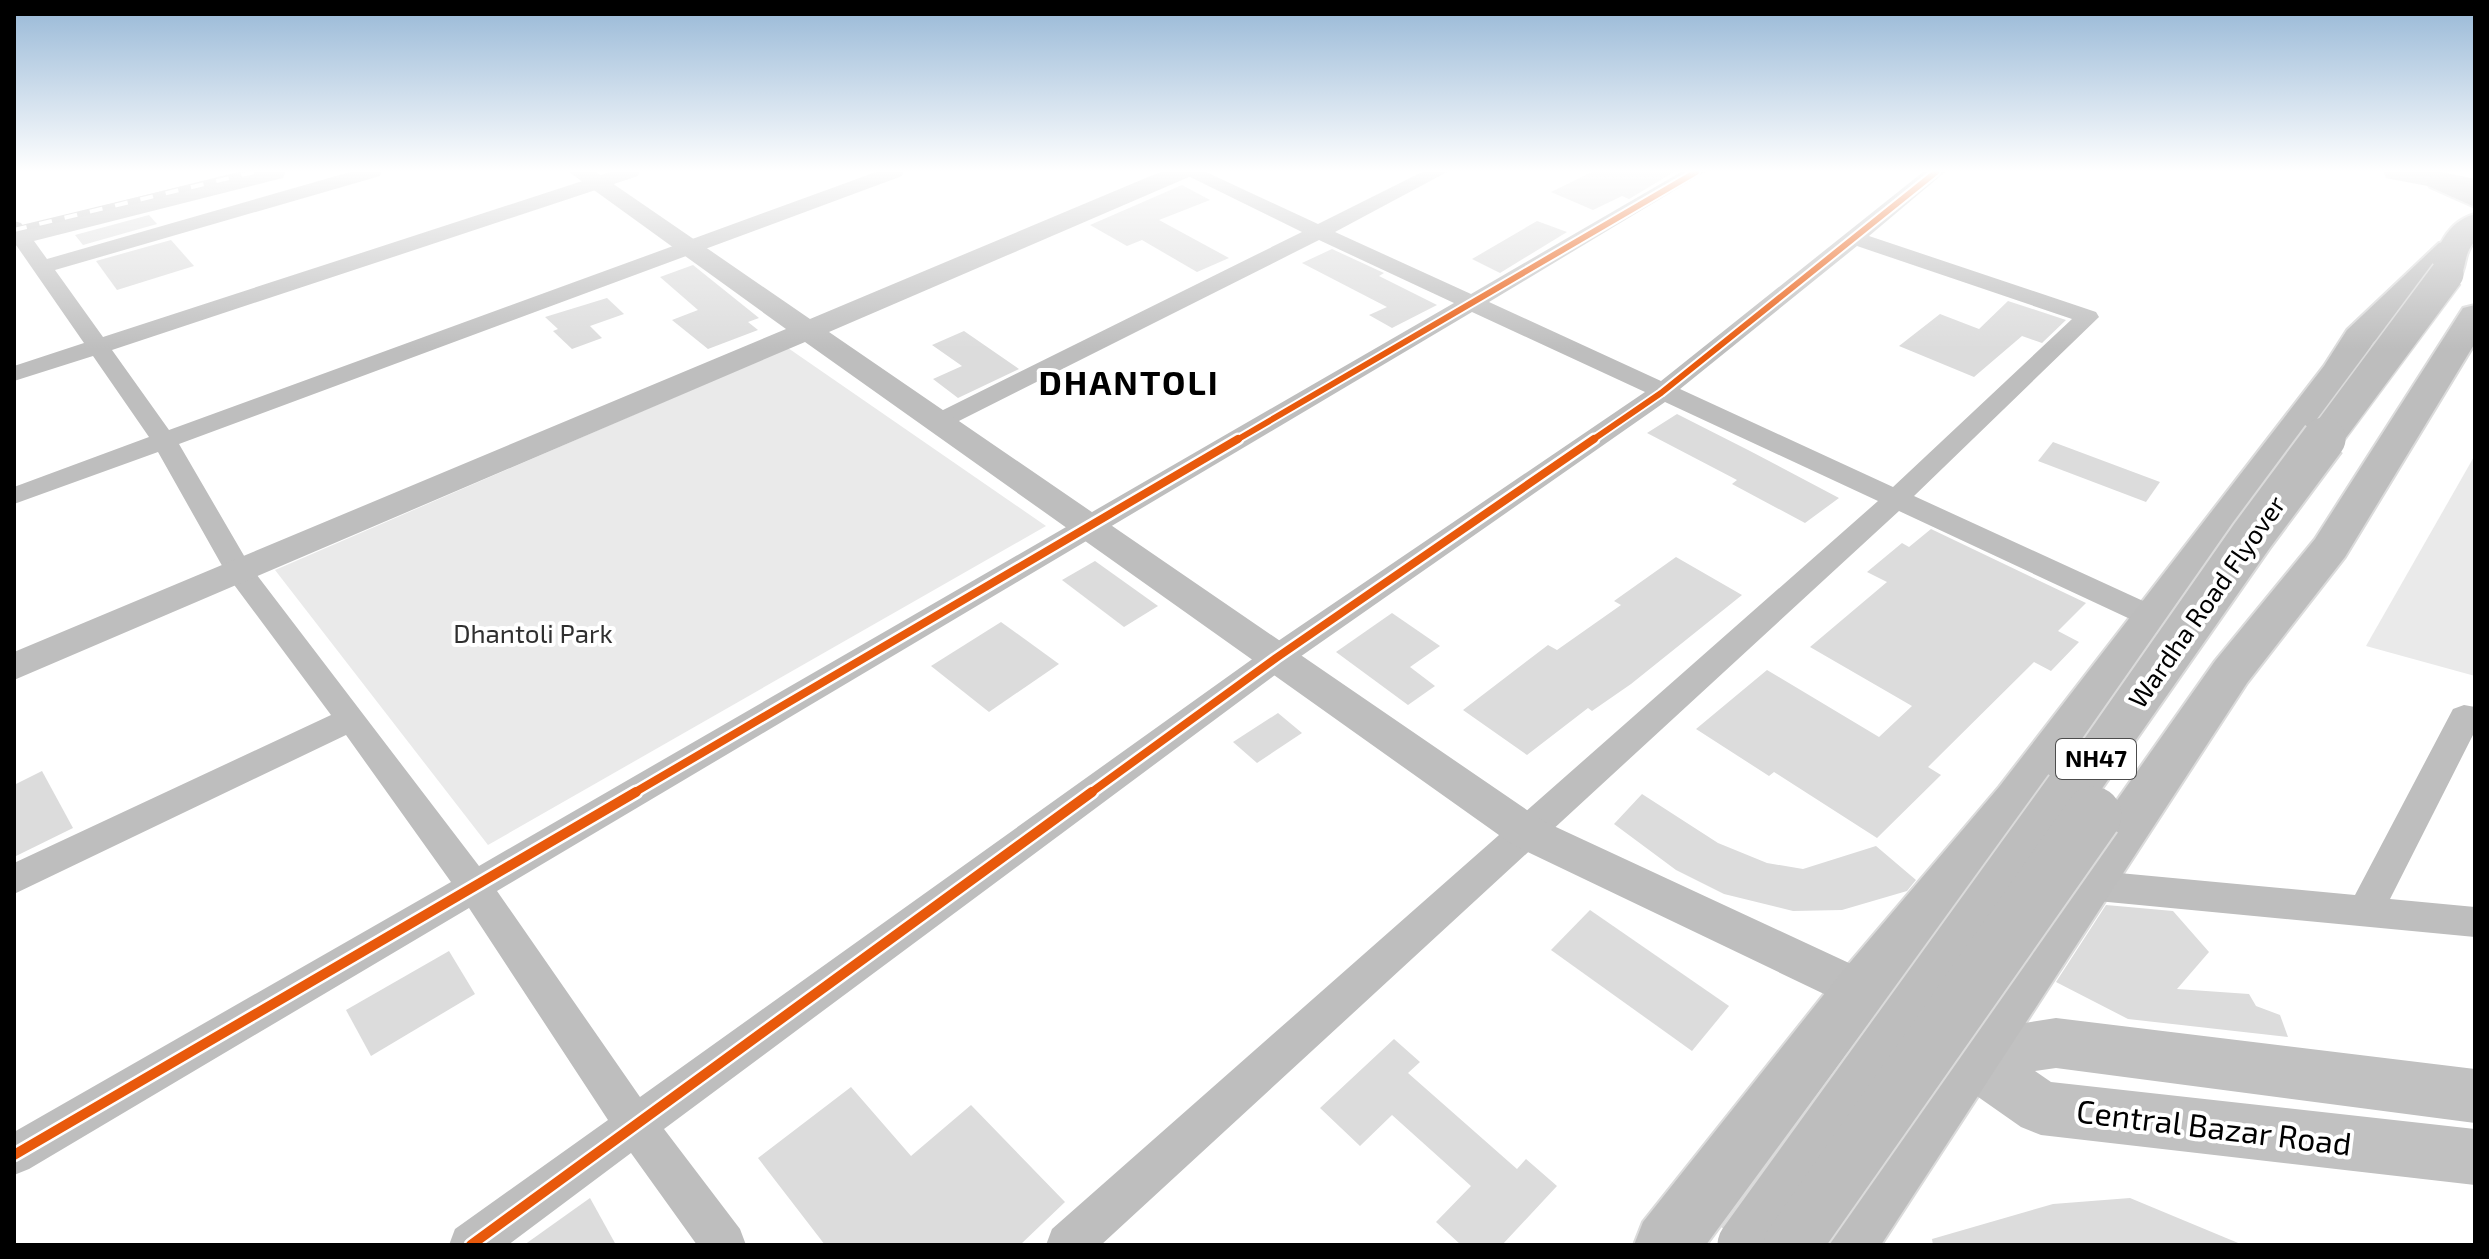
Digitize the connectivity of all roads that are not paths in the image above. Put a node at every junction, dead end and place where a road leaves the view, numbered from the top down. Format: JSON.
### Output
{"nodes":[{"id":1,"x":16,"y":230,"type":"edge"},
{"id":2,"x":169,"y":231,"type":"edge"},
{"id":3,"x":435,"y":231,"type":"edge"},
{"id":4,"x":666,"y":231,"type":"edge"},
{"id":5,"x":738,"y":231,"type":"edge"},
{"id":6,"x":1041,"y":231,"type":"edge"},
{"id":7,"x":1595,"y":231,"type":"edge"},
{"id":8,"x":1864,"y":231,"type":"edge"},
{"id":9,"x":2472,"y":231,"type":"edge"},
{"id":10,"x":1317,"y":232,"type":"joint"},
{"id":11,"x":1855,"y":238,"type":"junction"},
{"id":12,"x":692,"y":248,"type":"junction"},
{"id":13,"x":43,"y":267,"type":"junction"},
{"id":14,"x":2457,"y":268,"type":"edge"},
{"id":15,"x":1470,"y":303,"type":"junction"},
{"id":16,"x":2475,"y":315,"type":"edge"},
{"id":17,"x":804,"y":330,"type":"junction"},
{"id":18,"x":99,"y":347,"type":"junction"},
{"id":19,"x":14,"y":374,"type":"edge"},
{"id":20,"x":1661,"y":393,"type":"junction"},
{"id":21,"x":938,"y":422,"type":"junction"},
{"id":22,"x":165,"y":442,"type":"junction"},
{"id":23,"x":14,"y":496,"type":"edge"},
{"id":24,"x":1895,"y":500,"type":"junction"},
{"id":25,"x":1088,"y":524,"type":"junction"},
{"id":26,"x":239,"y":571,"type":"junction"},
{"id":27,"x":2154,"y":618,"type":"junction"},
{"id":28,"x":1276,"y":658,"type":"junction"},
{"id":29,"x":14,"y":667,"type":"edge"},
{"id":30,"x":352,"y":719,"type":"junction"},
{"id":31,"x":2475,"y":719,"type":"edge"},
{"id":32,"x":1528,"y":833,"type":"junction"},
{"id":33,"x":14,"y":879,"type":"edge"},
{"id":34,"x":2087,"y":885,"type":"junction"},
{"id":35,"x":475,"y":888,"type":"junction"},
{"id":36,"x":2365,"y":912,"type":"junction"},
{"id":37,"x":2475,"y":922,"type":"edge"},
{"id":38,"x":1861,"y":990,"type":"junction"},
{"id":39,"x":1969,"y":1057,"type":"junction"},
{"id":40,"x":2475,"y":1096,"type":"edge"},
{"id":41,"x":635,"y":1124,"type":"junction"},
{"id":42,"x":14,"y":1155,"type":"edge"},
{"id":43,"x":2475,"y":1157,"type":"edge"},
{"id":44,"x":471,"y":1245,"type":"edge"},
{"id":45,"x":724,"y":1245,"type":"edge"},
{"id":46,"x":1068,"y":1245,"type":"edge"},
{"id":47,"x":1666,"y":1245,"type":"edge"},
{"id":48,"x":1746,"y":1245,"type":"edge"},
{"id":49,"x":1792,"y":1245,"type":"edge"},
{"id":50,"x":1843,"y":1245,"type":"edge"}],
"edges":[{"from":1,"to":13,"type":"street"},
{"from":2,"to":13,"type":"street"},
{"from":3,"to":18,"type":"street"},
{"from":4,"to":12,"type":"street"},
{"from":5,"to":12,"type":"street"},
{"from":6,"to":17,"type":"street"},
{"from":7,"to":15,"type":"street"},
{"from":8,"to":11,"type":"street"},
{"from":9,"to":14,"type":"main road","number":"NH47"},
{"from":10,"to":15,"type":"street"},
{"from":10,"to":21,"type":"street"},
{"from":11,"to":20,"type":"street"},
{"from":11,"to":24,"type":"street"},
{"from":12,"to":17,"type":"street"},
{"from":12,"to":22,"type":"street"},
{"from":13,"to":18,"type":"street"},
{"from":14,"to":27,"type":"main road"},
{"from":14,"to":48,"type":"main road","name":"Wardha Road Flyover","number":"NH47","bridge":true},
{"from":14,"to":49,"type":"main road","name":"Wardha Road Flyover","number":"NH47","bridge":true},
{"from":15,"to":20,"type":"street"},
{"from":15,"to":25,"type":"street"},
{"from":16,"to":34,"type":"main road"},
{"from":17,"to":21,"type":"street"},
{"from":17,"to":26,"type":"street"},
{"from":18,"to":19,"type":"street"},
{"from":18,"to":22,"type":"street"},
{"from":20,"to":24,"type":"street"},
{"from":20,"to":28,"type":"street"},
{"from":21,"to":25,"type":"street"},
{"from":22,"to":23,"type":"street"},
{"from":22,"to":26,"type":"street"},
{"from":24,"to":27,"type":"street"},
{"from":24,"to":32,"type":"street"},
{"from":25,"to":28,"type":"street"},
{"from":25,"to":35,"type":"street"},
{"from":26,"to":29,"type":"street"},
{"from":26,"to":30,"type":"street"},
{"from":27,"to":38,"type":"main road"},
{"from":28,"to":32,"type":"street"},
{"from":28,"to":41,"type":"street"},
{"from":30,"to":33,"type":"street"},
{"from":30,"to":35,"type":"street"},
{"from":31,"to":36,"type":"street"},
{"from":32,"to":38,"type":"street"},
{"from":32,"to":46,"type":"street"},
{"from":34,"to":36,"type":"street"},
{"from":34,"to":39,"type":"main road"},
{"from":35,"to":41,"type":"street"},
{"from":35,"to":42,"type":"street"},
{"from":36,"to":37,"type":"street"},
{"from":38,"to":39,"type":"main road","name":"Central Bazar Road"},
{"from":38,"to":47,"type":"main road"},
{"from":39,"to":40,"type":"main road"},
{"from":39,"to":43,"type":"main road","name":"Central Bazar Road"},
{"from":39,"to":50,"type":"main road"},
{"from":41,"to":44,"type":"street"},
{"from":41,"to":45,"type":"street"}]}
